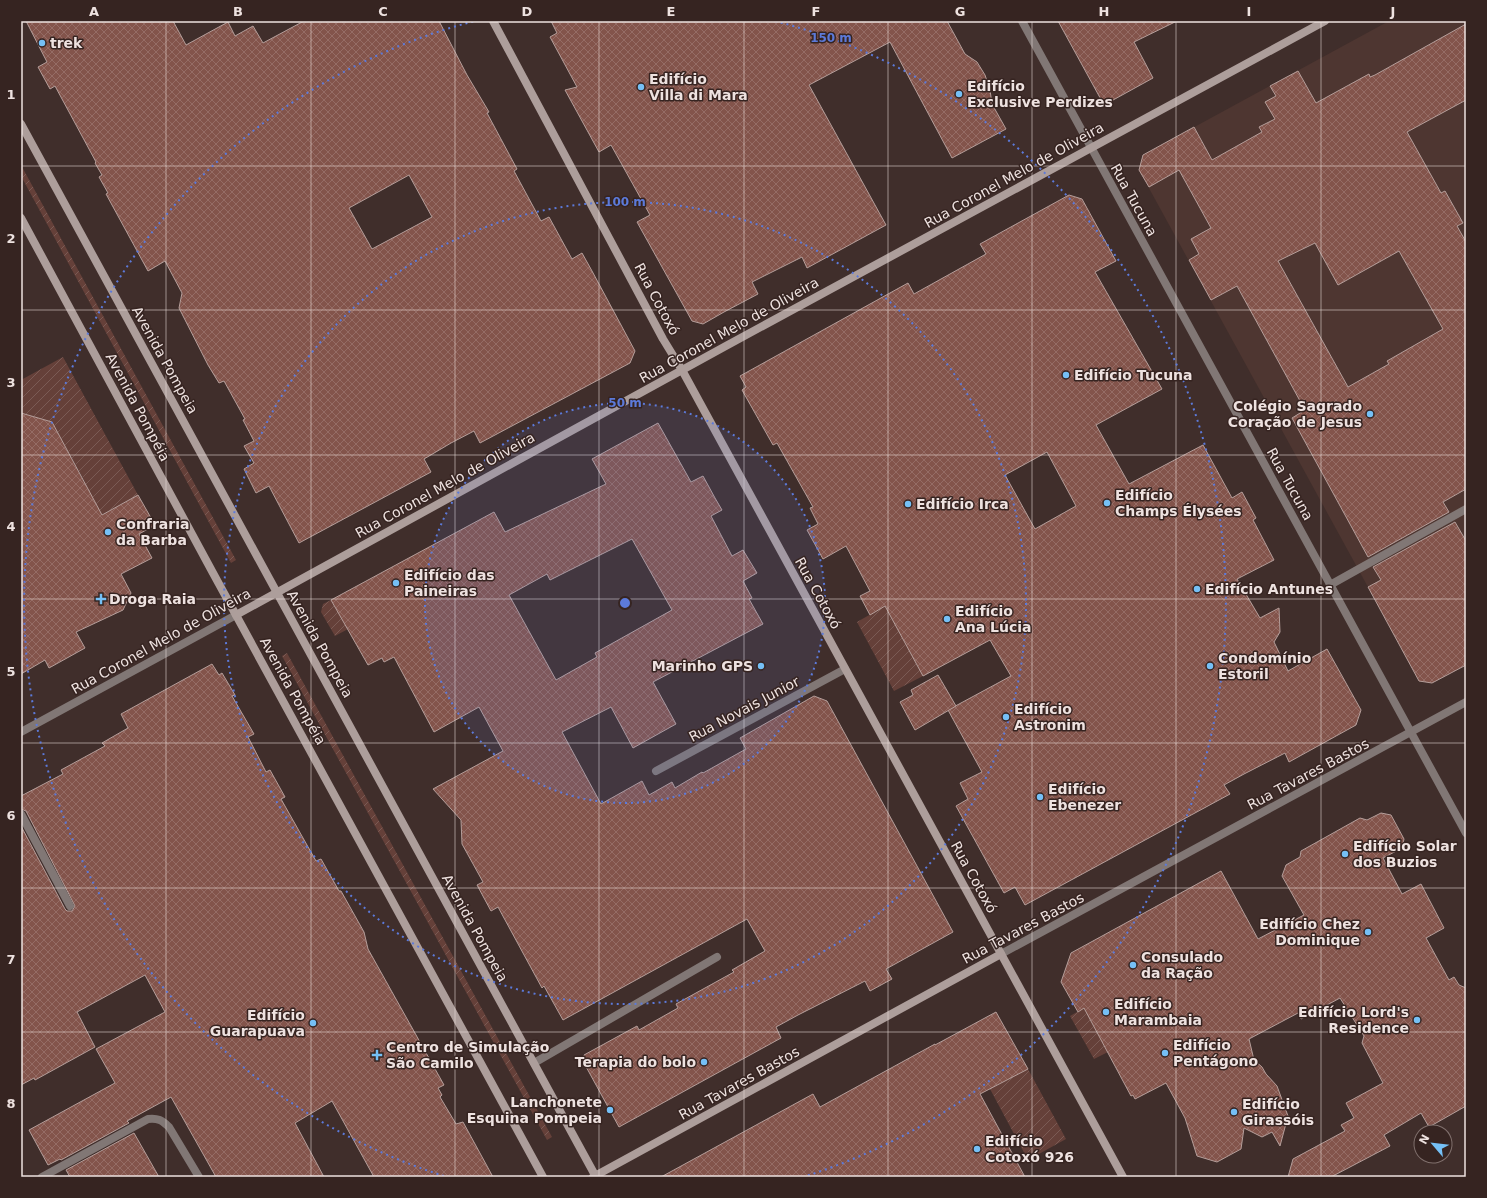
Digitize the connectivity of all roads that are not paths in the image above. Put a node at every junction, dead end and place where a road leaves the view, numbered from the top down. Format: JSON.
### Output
{"nodes":[{"id":1,"x":493,"y":21,"type":"edge"},
{"id":2,"x":1022,"y":21,"type":"edge"},
{"id":3,"x":1325,"y":21,"type":"edge"},
{"id":4,"x":21,"y":124,"type":"edge"},
{"id":5,"x":1091,"y":147,"type":"junction"},
{"id":6,"x":21,"y":218,"type":"edge"},
{"id":7,"x":682,"y":370,"type":"junction"},
{"id":8,"x":1466,"y":509,"type":"edge"},
{"id":9,"x":1330,"y":585,"type":"junction"},
{"id":10,"x":277,"y":592,"type":"junction"},
{"id":11,"x":236,"y":615,"type":"junction"},
{"id":12,"x":845,"y":669,"type":"junction"},
{"id":13,"x":1466,"y":702,"type":"edge"},
{"id":14,"x":21,"y":732,"type":"edge"},
{"id":15,"x":1411,"y":732,"type":"junction"},
{"id":16,"x":656,"y":771,"type":"dead end"},
{"id":17,"x":21,"y":814,"type":"edge"},
{"id":18,"x":1466,"y":834,"type":"edge"},
{"id":19,"x":70,"y":906,"type":"dead end"},
{"id":20,"x":1001,"y":954,"type":"junction"},
{"id":21,"x":717,"y":957,"type":"dead end"},
{"id":22,"x":534,"y":1063,"type":"junction"},
{"id":23,"x":42,"y":1177,"type":"edge"},
{"id":24,"x":199,"y":1177,"type":"edge"},
{"id":25,"x":543,"y":1177,"type":"edge"},
{"id":26,"x":595,"y":1177,"type":"edge"},
{"id":27,"x":1123,"y":1177,"type":"edge"}],
"edges":[{"from":1,"to":7,"type":"street","name":"Rua Cotoxó"},
{"from":2,"to":5,"type":"street","name":"Rua Tucuna"},
{"from":3,"to":5,"type":"street","name":"Rua Coronel Melo de Oliveira"},
{"from":4,"to":10,"type":"street","name":"Avenida Pompeia"},
{"from":5,"to":7,"type":"street","name":"Rua Coronel Melo de Oliveira"},
{"from":5,"to":9,"type":"street","name":"Rua Tucuna"},
{"from":6,"to":11,"type":"street","name":"Avenida Pompéia"},
{"from":7,"to":10,"type":"street","name":"Rua Coronel Melo de Oliveira"},
{"from":7,"to":12,"type":"street","name":"Rua Cotoxó"},
{"from":8,"to":9,"type":"street"},
{"from":9,"to":15,"type":"street","name":"Rua Tucuna"},
{"from":10,"to":11,"type":"street","name":"Rua Coronel Melo de Oliveira"},
{"from":10,"to":22,"type":"street","name":"Avenida Pompeia"},
{"from":11,"to":14,"type":"street","name":"Rua Coronel Melo de Oliveira"},
{"from":11,"to":25,"type":"street","name":"Avenida Pompéia"},
{"from":12,"to":16,"type":"street","name":"Rua Novais Junior"},
{"from":12,"to":20,"type":"street","name":"Rua Cotoxó"},
{"from":13,"to":15,"type":"street","name":"Rua Tavares Bastos"},
{"from":15,"to":18,"type":"street","name":"Rua Tucuna"},
{"from":15,"to":20,"type":"street","name":"Rua Tavares Bastos"},
{"from":17,"to":19,"type":"street"},
{"from":20,"to":26,"type":"street","name":"Rua Tavares Bastos"},
{"from":20,"to":27,"type":"street","name":"Rua Cotoxó"},
{"from":21,"to":22,"type":"street"},
{"from":22,"to":26,"type":"street","name":"Avenida Pompeia"},
{"from":23,"to":24,"type":"street"}]}
